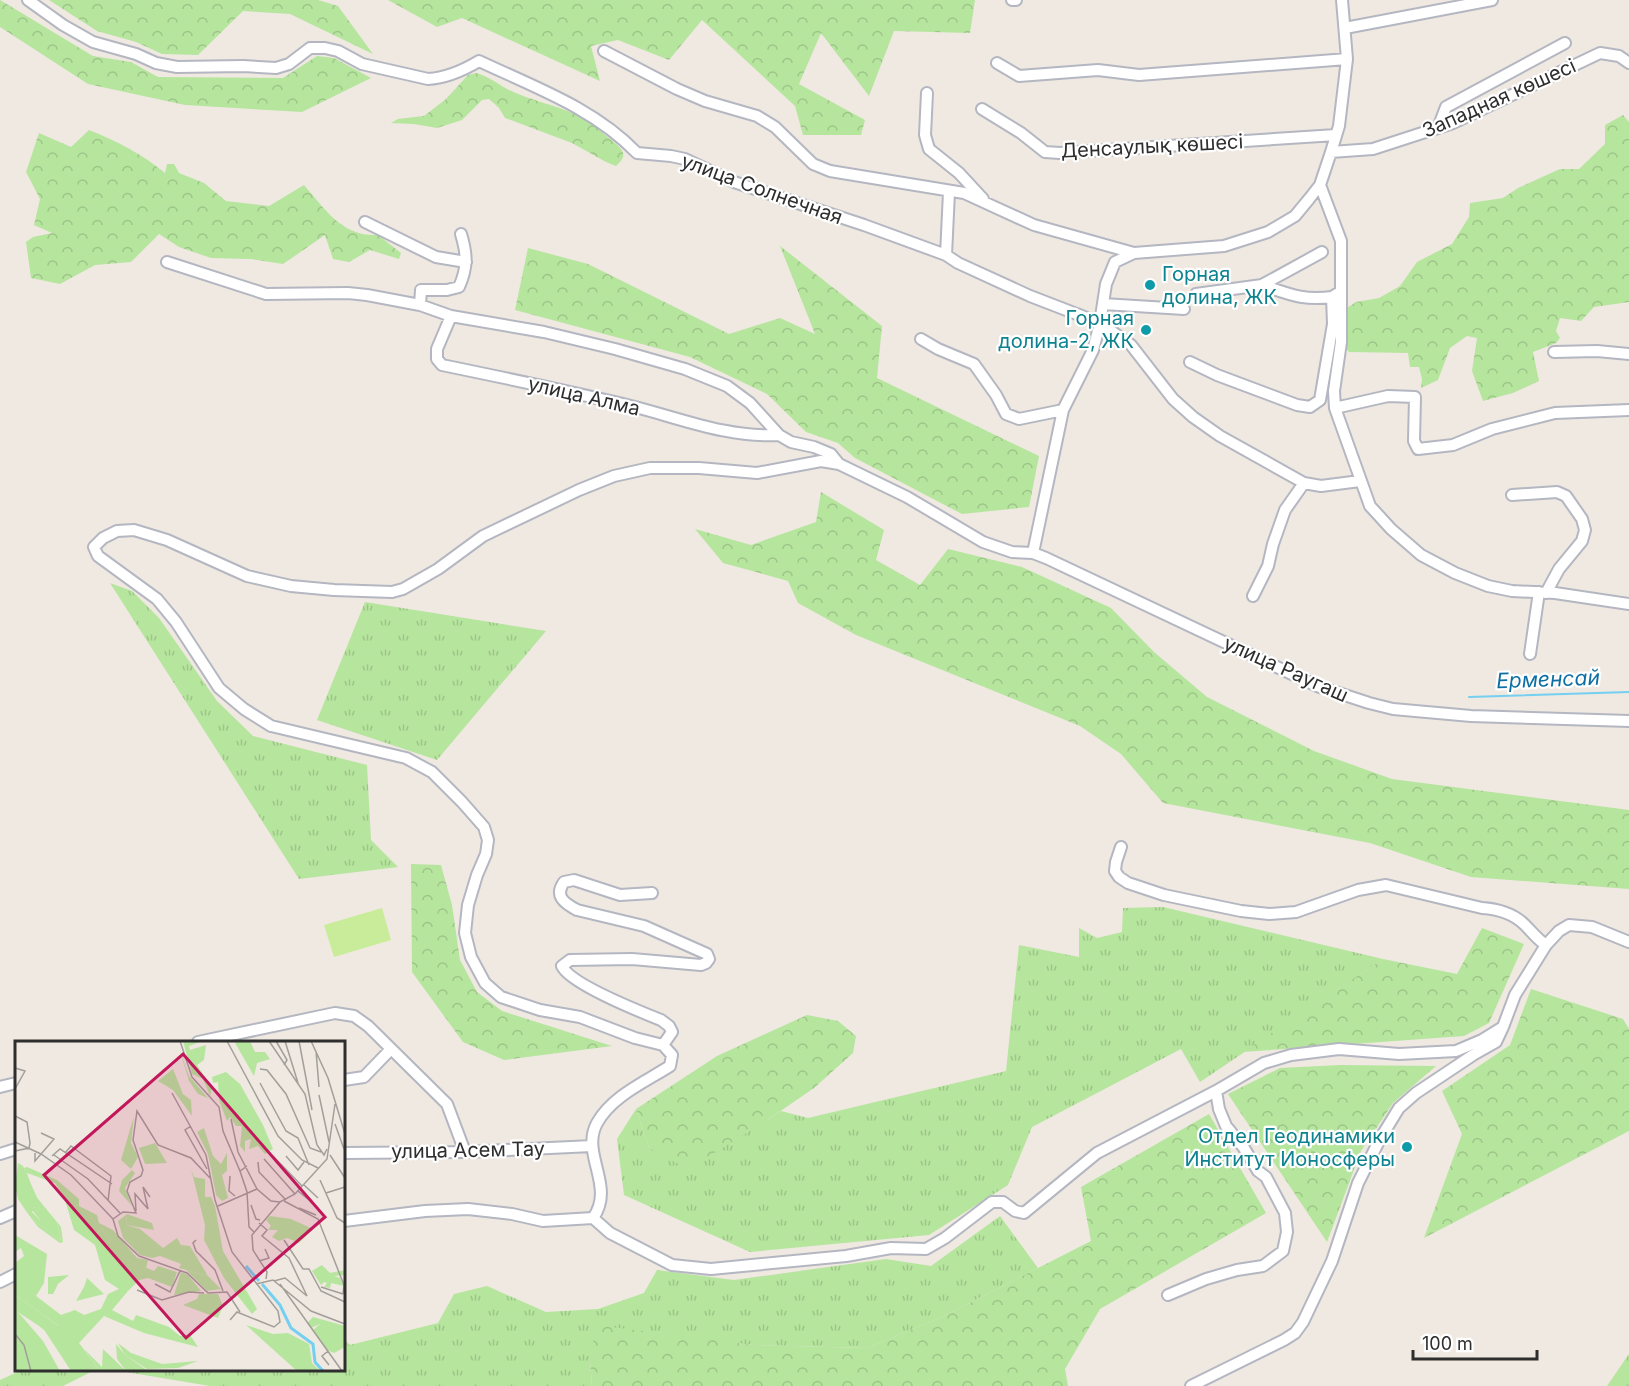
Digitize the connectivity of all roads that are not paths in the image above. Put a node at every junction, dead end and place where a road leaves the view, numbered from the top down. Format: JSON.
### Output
{"nodes":[{"id":1,"x":27,"y":0,"type":"edge"},
{"id":2,"x":1342,"y":0,"type":"edge"},
{"id":3,"x":1492,"y":0,"type":"edge"},
{"id":4,"x":1345,"y":28,"type":"junction"},
{"id":5,"x":1565,"y":43,"type":"dead end"},
{"id":6,"x":604,"y":51,"type":"dead end"},
{"id":7,"x":1347,"y":59,"type":"junction"},
{"id":8,"x":997,"y":63,"type":"dead end"},
{"id":9,"x":1629,"y":63,"type":"edge"},
{"id":10,"x":927,"y":93,"type":"dead end"},
{"id":11,"x":982,"y":109,"type":"dead end"},
{"id":12,"x":1438,"y":128,"type":"junction"},
{"id":13,"x":1336,"y":135,"type":"junction"},
{"id":14,"x":1331,"y":152,"type":"junction"},
{"id":15,"x":1320,"y":185,"type":"junction"},
{"id":16,"x":949,"y":192,"type":"junction"},
{"id":17,"x":988,"y":204,"type":"junction"},
{"id":18,"x":365,"y":222,"type":"dead end"},
{"id":19,"x":461,"y":234,"type":"dead end"},
{"id":20,"x":1322,"y":252,"type":"dead end"},
{"id":21,"x":1134,"y":253,"type":"junction"},
{"id":22,"x":946,"y":255,"type":"junction"},
{"id":23,"x":167,"y":262,"type":"dead end"},
{"id":24,"x":466,"y":262,"type":"junction"},
{"id":25,"x":1262,"y":285,"type":"junction"},
{"id":26,"x":1196,"y":294,"type":"dead end"},
{"id":27,"x":1336,"y":295,"type":"junction"},
{"id":28,"x":1103,"y":304,"type":"junction"},
{"id":29,"x":420,"y":305,"type":"junction"},
{"id":30,"x":1184,"y":309,"type":"dead end"},
{"id":31,"x":451,"y":316,"type":"junction"},
{"id":32,"x":1100,"y":323,"type":"junction"},
{"id":33,"x":921,"y":339,"type":"dead end"},
{"id":34,"x":1554,"y":352,"type":"dead end"},
{"id":35,"x":1629,"y":354,"type":"edge"},
{"id":36,"x":1190,"y":362,"type":"dead end"},
{"id":37,"x":1335,"y":408,"type":"junction"},
{"id":38,"x":1063,"y":410,"type":"junction"},
{"id":39,"x":1629,"y":410,"type":"edge"},
{"id":40,"x":779,"y":435,"type":"junction"},
{"id":41,"x":839,"y":464,"type":"junction"},
{"id":42,"x":1360,"y":481,"type":"junction"},
{"id":43,"x":1304,"y":483,"type":"junction"},
{"id":44,"x":1512,"y":495,"type":"dead end"},
{"id":45,"x":1033,"y":553,"type":"junction"},
{"id":46,"x":1542,"y":592,"type":"junction"},
{"id":47,"x":1253,"y":596,"type":"dead end"},
{"id":48,"x":1629,"y":604,"type":"edge"},
{"id":49,"x":1530,"y":654,"type":"dead end"},
{"id":50,"x":1629,"y":721,"type":"edge"},
{"id":51,"x":1121,"y":847,"type":"dead end"},
{"id":52,"x":652,"y":893,"type":"dead end"},
{"id":53,"x":1629,"y":942,"type":"edge"},
{"id":54,"x":1546,"y":945,"type":"junction"},
{"id":55,"x":1503,"y":1027,"type":"junction"},
{"id":56,"x":203,"y":1041,"type":"edge"},
{"id":57,"x":663,"y":1045,"type":"junction"},
{"id":58,"x":392,"y":1049,"type":"junction"},
{"id":59,"x":345,"y":1080,"type":"edge"},
{"id":60,"x":15,"y":1083,"type":"edge"},
{"id":61,"x":0,"y":1087,"type":"edge"},
{"id":62,"x":1216,"y":1091,"type":"junction"},
{"id":63,"x":592,"y":1146,"type":"junction"},
{"id":64,"x":15,"y":1149,"type":"edge"},
{"id":65,"x":465,"y":1152,"type":"junction"},
{"id":66,"x":345,"y":1153,"type":"edge"},
{"id":67,"x":0,"y":1154,"type":"edge"},
{"id":68,"x":15,"y":1211,"type":"edge"},
{"id":69,"x":0,"y":1218,"type":"edge"},
{"id":70,"x":593,"y":1218,"type":"junction"},
{"id":71,"x":345,"y":1221,"type":"edge"},
{"id":72,"x":15,"y":1274,"type":"edge"},
{"id":73,"x":0,"y":1282,"type":"edge"},
{"id":74,"x":1168,"y":1295,"type":"dead end"},
{"id":75,"x":1191,"y":1386,"type":"edge"}],
"edges":[{"from":1,"to":22,"type":"street","name":"улица Солнечная"},
{"from":2,"to":4,"type":"street"},
{"from":3,"to":4,"type":"street"},
{"from":4,"to":7,"type":"street"},
{"from":5,"to":12,"type":"street"},
{"from":6,"to":16,"type":"street"},
{"from":7,"to":8,"type":"street"},
{"from":7,"to":13,"type":"street"},
{"from":9,"to":12,"type":"street","name":"Западная көшесі"},
{"from":10,"to":17,"type":"street"},
{"from":11,"to":13,"type":"street","name":"Денсаулық көшесі"},
{"from":12,"to":14,"type":"street","name":"Западная көшесі"},
{"from":13,"to":14,"type":"street"},
{"from":14,"to":15,"type":"street"},
{"from":15,"to":21,"type":"street"},
{"from":15,"to":27,"type":"street"},
{"from":16,"to":17,"type":"street"},
{"from":16,"to":22,"type":"street"},
{"from":17,"to":21,"type":"street"},
{"from":18,"to":24,"type":"street"},
{"from":19,"to":24,"type":"street"},
{"from":20,"to":25,"type":"street"},
{"from":21,"to":28,"type":"street"},
{"from":22,"to":32,"type":"street","name":"улица Солнечная"},
{"from":23,"to":29,"type":"street"},
{"from":24,"to":29,"type":"street"},
{"from":25,"to":26,"type":"street"},
{"from":25,"to":27,"type":"street"},
{"from":27,"to":36,"type":"street"},
{"from":27,"to":37,"type":"street"},
{"from":28,"to":30,"type":"street"},
{"from":28,"to":32,"type":"street"},
{"from":29,"to":31,"type":"street"},
{"from":31,"to":40,"type":"street"},
{"from":31,"to":40,"type":"street","name":"улица Алма"},
{"from":32,"to":38,"type":"street"},
{"from":32,"to":43,"type":"street","name":"улица Солнечная"},
{"from":33,"to":38,"type":"street"},
{"from":34,"to":35,"type":"street"},
{"from":37,"to":39,"type":"street"},
{"from":37,"to":42,"type":"street"},
{"from":38,"to":45,"type":"street"},
{"from":40,"to":41,"type":"street","name":"улица Раугаш"},
{"from":41,"to":45,"type":"street","name":"улица Раугаш"},
{"from":41,"to":57,"type":"street"},
{"from":42,"to":43,"type":"street"},
{"from":42,"to":46,"type":"street"},
{"from":43,"to":47,"type":"street"},
{"from":44,"to":46,"type":"street"},
{"from":45,"to":50,"type":"street","name":"улица Раугаш"},
{"from":46,"to":48,"type":"street"},
{"from":46,"to":49,"type":"street"},
{"from":51,"to":54,"type":"street"},
{"from":52,"to":57,"type":"street"},
{"from":53,"to":54,"type":"street"},
{"from":54,"to":55,"type":"street"},
{"from":55,"to":62,"type":"street"},
{"from":55,"to":75,"type":"street"},
{"from":56,"to":58,"type":"street"},
{"from":57,"to":63,"type":"street"},
{"from":58,"to":59,"type":"street"},
{"from":58,"to":65,"type":"street"},
{"from":60,"to":61,"type":"street"},
{"from":62,"to":70,"type":"street"},
{"from":62,"to":74,"type":"street"},
{"from":63,"to":65,"type":"street","name":"улица Асем Тау"},
{"from":63,"to":70,"type":"street"},
{"from":64,"to":67,"type":"street"},
{"from":65,"to":66,"type":"street","name":"улица Асем Тау"},
{"from":68,"to":69,"type":"street"},
{"from":70,"to":71,"type":"street"},
{"from":72,"to":73,"type":"street"}]}
